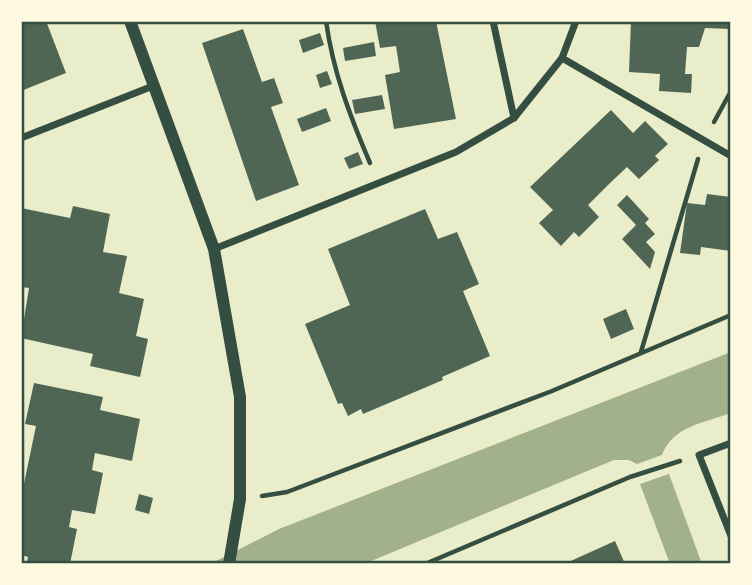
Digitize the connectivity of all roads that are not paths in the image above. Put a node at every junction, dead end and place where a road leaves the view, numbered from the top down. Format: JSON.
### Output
{"nodes":[{"id":1,"x":130,"y":21,"type":"edge"},
{"id":2,"x":493,"y":21,"type":"edge"},
{"id":3,"x":576,"y":21,"type":"edge"},
{"id":4,"x":562,"y":58,"type":"junction"},
{"id":5,"x":153,"y":86,"type":"junction"},
{"id":6,"x":514,"y":118,"type":"junction"},
{"id":7,"x":21,"y":138,"type":"edge"},
{"id":8,"x":731,"y":156,"type":"edge"},
{"id":9,"x":214,"y":249,"type":"junction"},
{"id":10,"x":731,"y":443,"type":"edge"},
{"id":11,"x":731,"y":536,"type":"edge"},
{"id":12,"x":229,"y":564,"type":"edge"}],
"edges":[{"from":1,"to":5,"type":"street"},
{"from":2,"to":6,"type":"street"},
{"from":3,"to":4,"type":"street"},
{"from":4,"to":6,"type":"street"},
{"from":4,"to":8,"type":"street"},
{"from":5,"to":7,"type":"street"},
{"from":5,"to":9,"type":"street"},
{"from":6,"to":9,"type":"street"},
{"from":9,"to":12,"type":"street"},
{"from":10,"to":11,"type":"street"}]}
